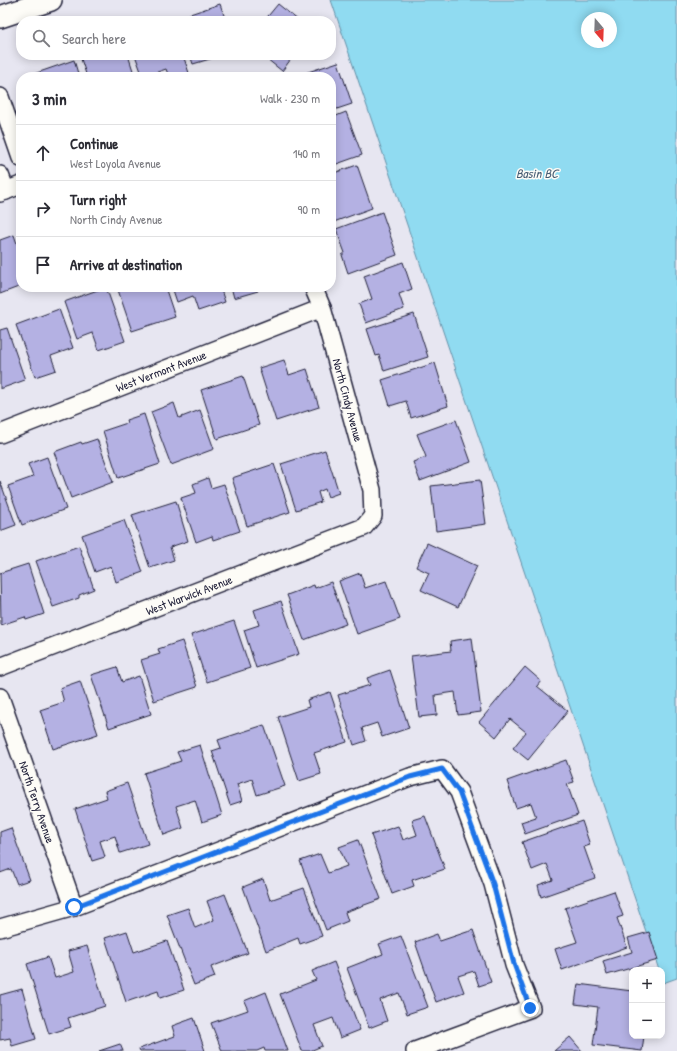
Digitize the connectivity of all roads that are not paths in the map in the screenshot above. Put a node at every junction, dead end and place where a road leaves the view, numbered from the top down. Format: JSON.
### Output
{"nodes":[{"id":1,"x":51,"y":0,"type":"edge"},
{"id":2,"x":0,"y":17,"type":"edge"},
{"id":3,"x":0,"y":97,"type":"edge"},
{"id":4,"x":16,"y":143,"type":"edge"},
{"id":5,"x":315,"y":292,"type":"edge"},
{"id":6,"x":322,"y":308,"type":"junction"},
{"id":7,"x":0,"y":434,"type":"edge"},
{"id":8,"x":373,"y":516,"type":"joint"},
{"id":9,"x":0,"y":667,"type":"edge"},
{"id":10,"x":0,"y":697,"type":"edge"},
{"id":11,"x":74,"y":907,"type":"junction"},
{"id":12,"x":0,"y":928,"type":"edge"},
{"id":13,"x":415,"y":1051,"type":"edge"}],
"edges":[{"from":1,"to":2,"type":"street"},
{"from":3,"to":4,"type":"street"},
{"from":5,"to":6,"type":"street","name":"North Cindy Avenue"},
{"from":6,"to":7,"type":"street","name":"West Vermont Avenue"},
{"from":6,"to":8,"type":"street","name":"North Cindy Avenue"},
{"from":8,"to":9,"type":"street","name":"West Warwick Avenue"},
{"from":10,"to":11,"type":"street","name":"North Terry Avenue"},
{"from":11,"to":12,"type":"street"},
{"from":11,"to":13,"type":"street"}]}
